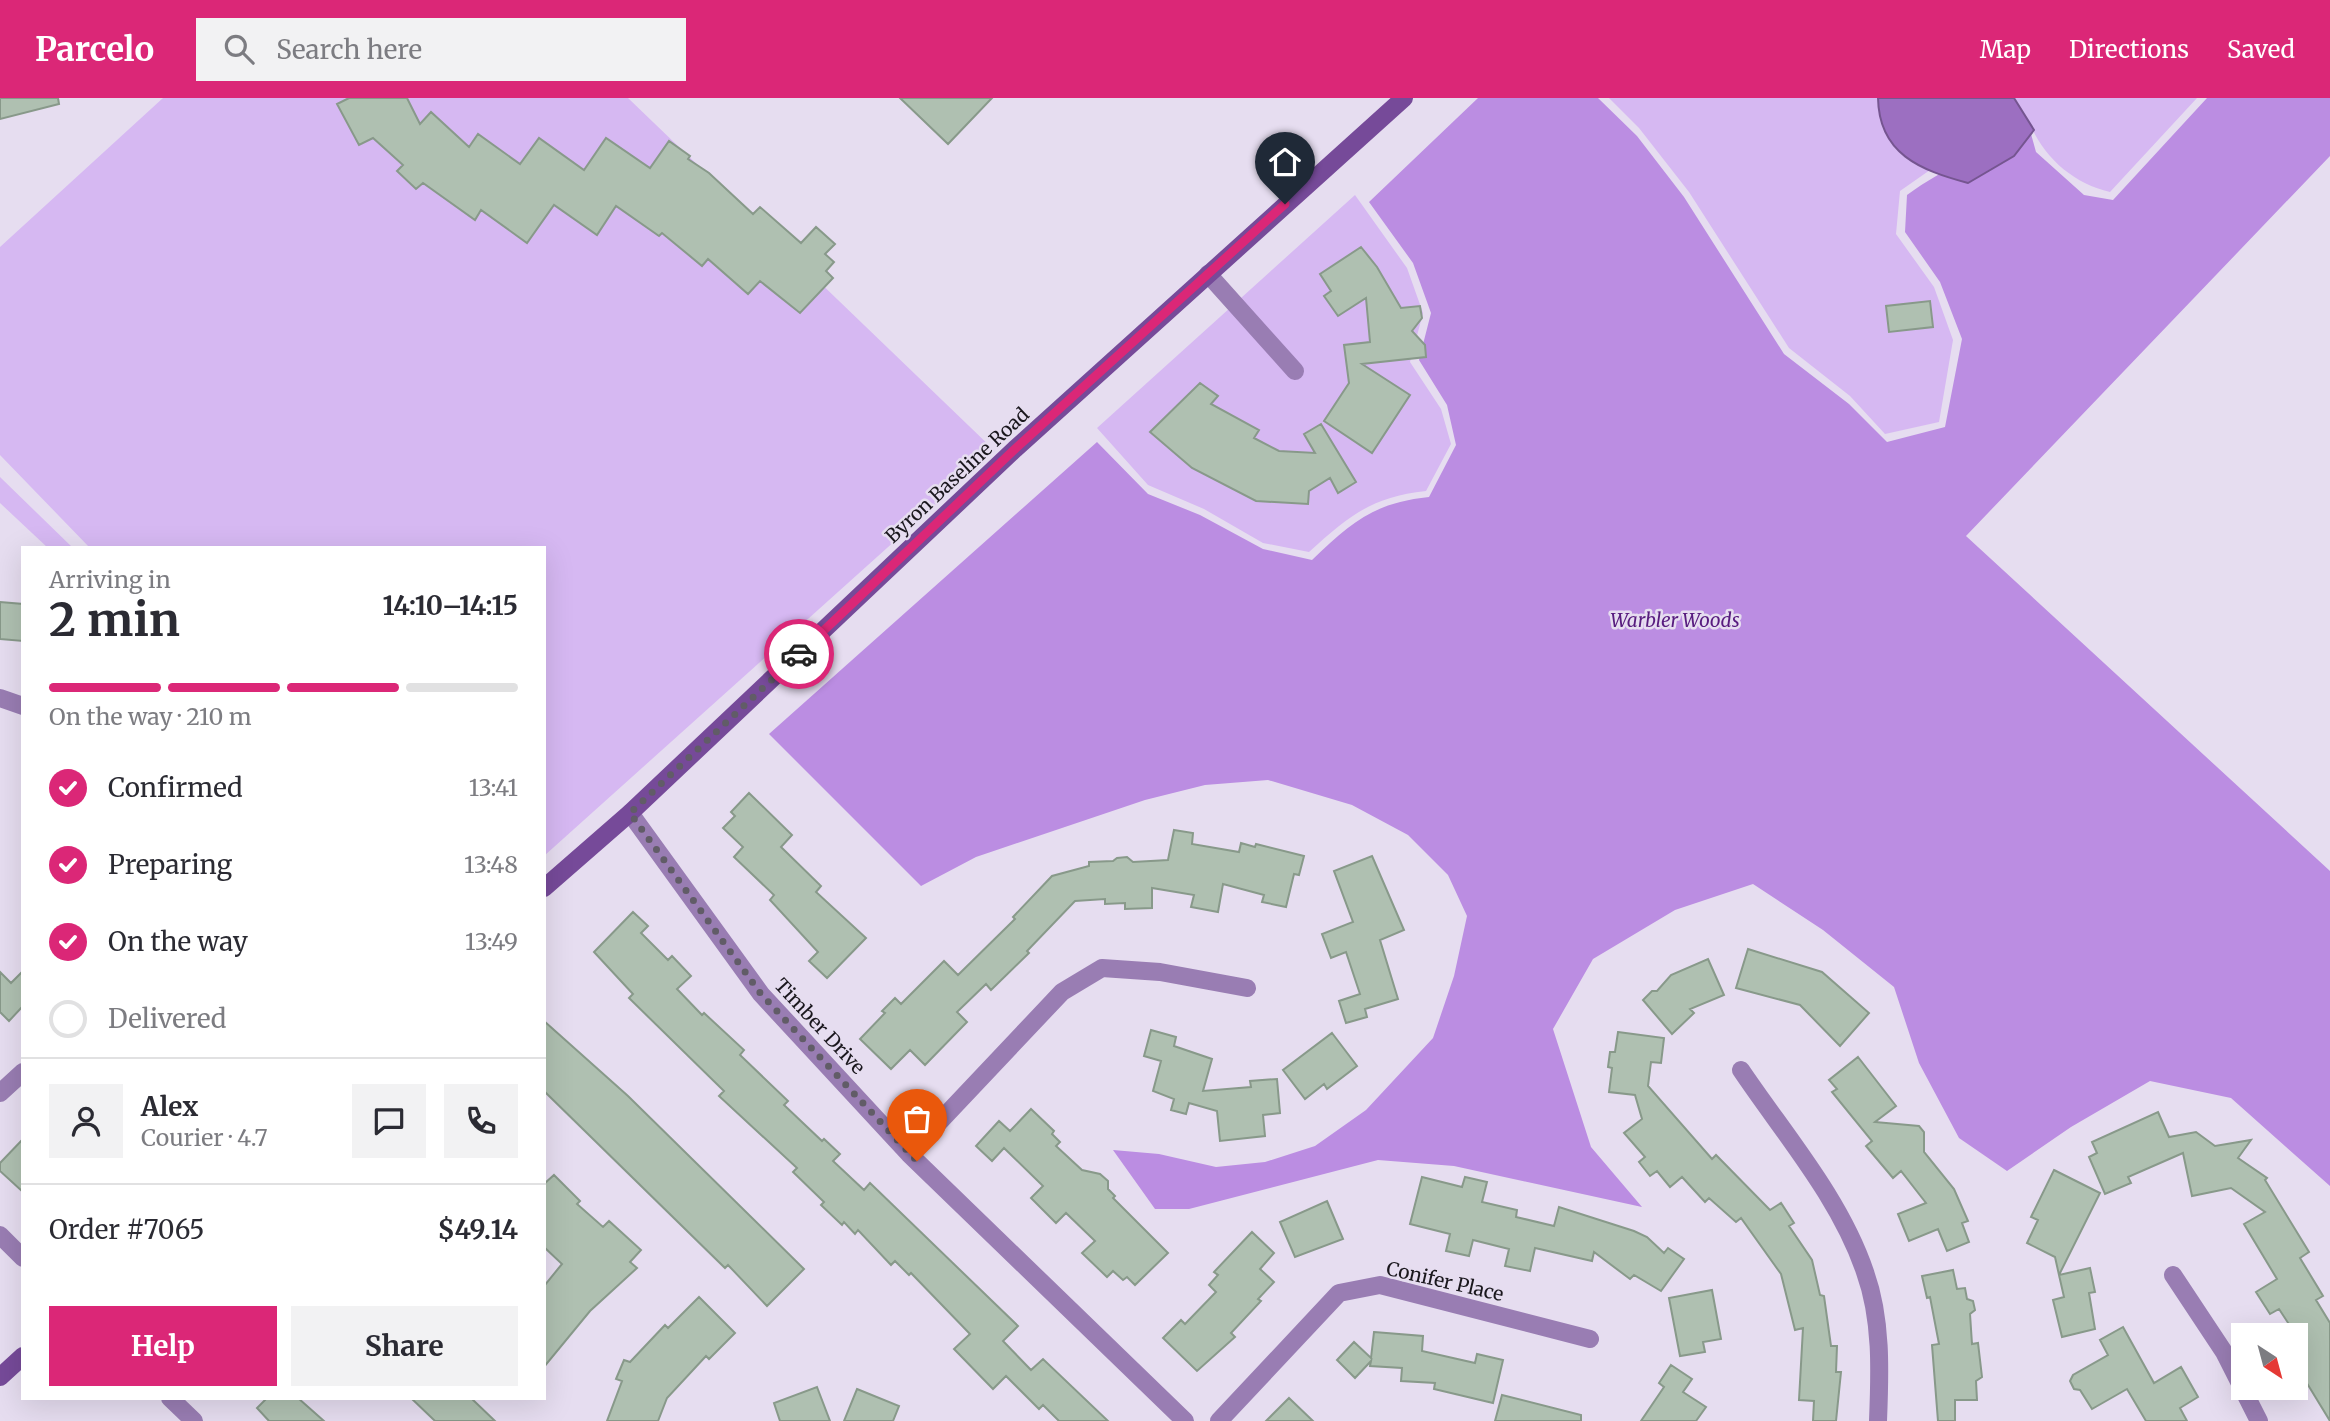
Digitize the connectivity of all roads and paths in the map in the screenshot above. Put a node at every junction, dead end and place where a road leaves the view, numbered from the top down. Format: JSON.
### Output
{"nodes":[{"id":1,"x":1404,"y":98,"type":"edge"},
{"id":2,"x":1208,"y":274,"type":"junction"},
{"id":3,"x":1295,"y":371,"type":"dead end"},
{"id":4,"x":0,"y":698,"type":"edge"},
{"id":5,"x":21,"y":705,"type":"edge"},
{"id":6,"x":630,"y":813,"type":"junction"},
{"id":7,"x":546,"y":886,"type":"edge"},
{"id":8,"x":1247,"y":988,"type":"dead end"},
{"id":9,"x":1741,"y":1070,"type":"dead end"},
{"id":10,"x":21,"y":1074,"type":"edge"},
{"id":11,"x":0,"y":1093,"type":"edge"},
{"id":12,"x":909,"y":1154,"type":"junction"},
{"id":13,"x":0,"y":1236,"type":"edge"},
{"id":14,"x":21,"y":1256,"type":"edge"},
{"id":15,"x":2173,"y":1275,"type":"dead end"},
{"id":16,"x":1590,"y":1339,"type":"dead end"},
{"id":17,"x":21,"y":1358,"type":"edge"},
{"id":18,"x":0,"y":1377,"type":"edge"},
{"id":19,"x":172,"y":1400,"type":"edge"},
{"id":20,"x":194,"y":1421,"type":"edge"},
{"id":21,"x":1185,"y":1421,"type":"edge"},
{"id":22,"x":1219,"y":1421,"type":"edge"},
{"id":23,"x":1878,"y":1421,"type":"edge"},
{"id":24,"x":2259,"y":1421,"type":"edge"}],
"edges":[{"from":1,"to":2,"type":"main road","name":"Byron Baseline Road"},
{"from":2,"to":3,"type":"street"},
{"from":2,"to":6,"type":"main road","name":"Byron Baseline Road"},
{"from":4,"to":5,"type":"street"},
{"from":6,"to":7,"type":"main road","name":"Byron Baseline Road"},
{"from":6,"to":12,"type":"street","name":"Timber Drive"},
{"from":8,"to":12,"type":"street"},
{"from":9,"to":23,"type":"street"},
{"from":10,"to":11,"type":"street"},
{"from":12,"to":21,"type":"street","name":"Timber Drive"},
{"from":13,"to":14,"type":"street"},
{"from":15,"to":24,"type":"street"},
{"from":16,"to":22,"type":"street","name":"Conifer Place"},
{"from":17,"to":18,"type":"main road"},
{"from":19,"to":20,"type":"street"}]}
